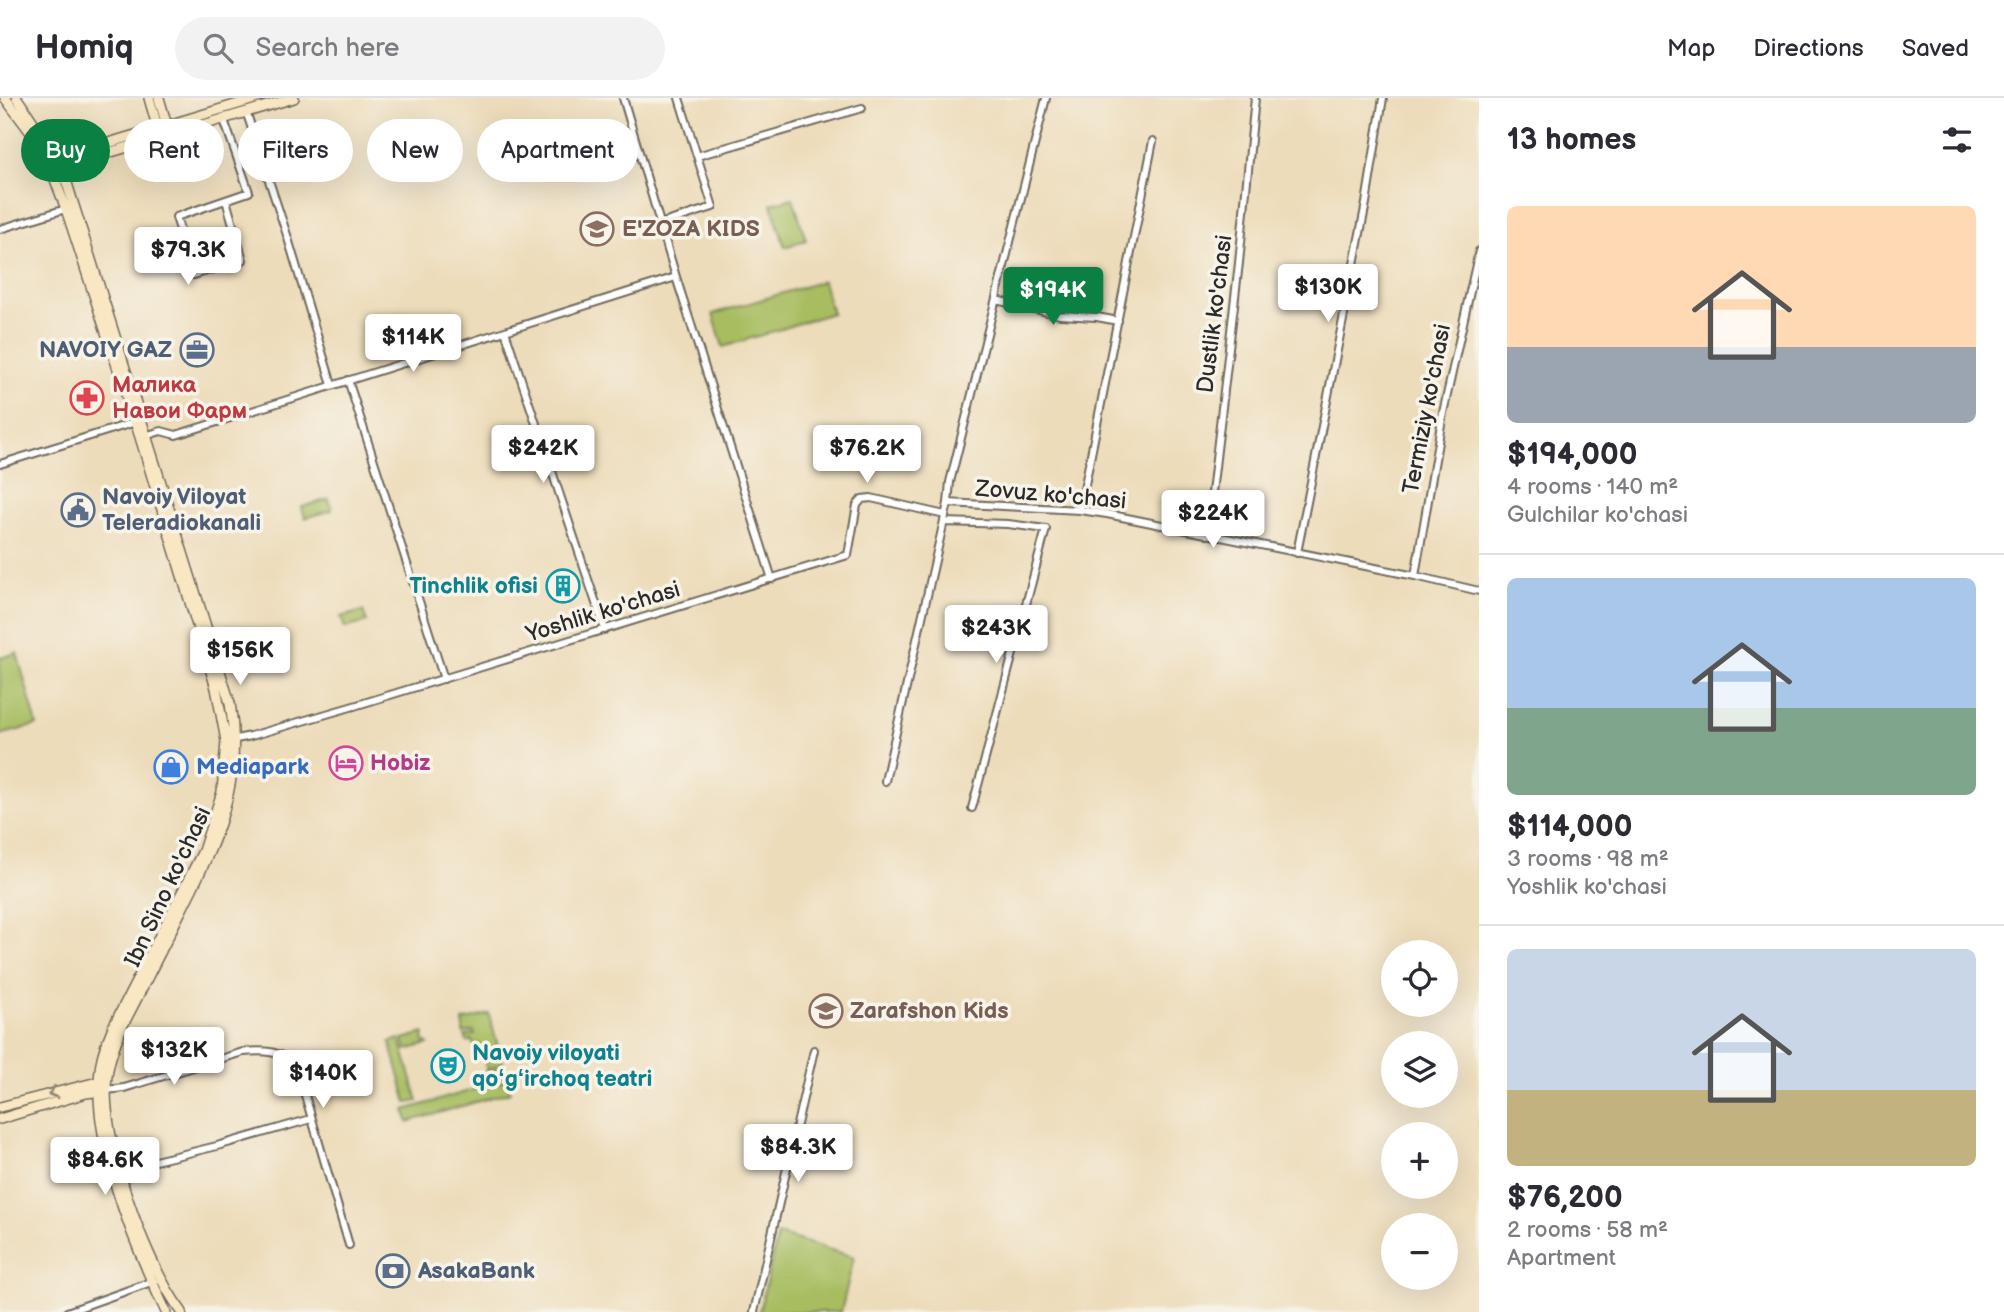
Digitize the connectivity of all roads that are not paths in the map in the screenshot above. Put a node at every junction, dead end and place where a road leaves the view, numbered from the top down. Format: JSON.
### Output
{"nodes":[{"id":1,"x":5,"y":98,"type":"edge"},
{"id":2,"x":17,"y":98,"type":"edge"},
{"id":3,"x":149,"y":98,"type":"edge"},
{"id":4,"x":159,"y":98,"type":"edge"},
{"id":5,"x":258,"y":98,"type":"edge"},
{"id":6,"x":294,"y":98,"type":"edge"},
{"id":7,"x":623,"y":98,"type":"edge"},
{"id":8,"x":679,"y":98,"type":"edge"},
{"id":9,"x":1045,"y":98,"type":"edge"},
{"id":10,"x":1255,"y":98,"type":"edge"},
{"id":11,"x":1382,"y":98,"type":"edge"},
{"id":12,"x":244,"y":107,"type":"junction"},
{"id":13,"x":862,"y":108,"type":"dead end"},
{"id":14,"x":222,"y":113,"type":"junction"},
{"id":15,"x":21,"y":119,"type":"edge"},
{"id":16,"x":29,"y":119,"type":"edge"},
{"id":17,"x":159,"y":119,"type":"edge"},
{"id":18,"x":162,"y":119,"type":"edge"},
{"id":19,"x":203,"y":119,"type":"edge"},
{"id":20,"x":1153,"y":141,"type":"dead end"},
{"id":21,"x":697,"y":156,"type":"junction"},
{"id":22,"x":62,"y":182,"type":"edge"},
{"id":23,"x":226,"y":200,"type":"junction"},
{"id":24,"x":71,"y":208,"type":"junction"},
{"id":25,"x":660,"y":224,"type":"junction"},
{"id":26,"x":0,"y":229,"type":"edge"},
{"id":27,"x":1479,"y":251,"type":"edge"},
{"id":28,"x":676,"y":277,"type":"junction"},
{"id":29,"x":996,"y":300,"type":"junction"},
{"id":30,"x":1118,"y":320,"type":"junction"},
{"id":31,"x":505,"y":331,"type":"junction"},
{"id":32,"x":348,"y":380,"type":"junction"},
{"id":33,"x":332,"y":386,"type":"junction"},
{"id":34,"x":138,"y":421,"type":"junction"},
{"id":35,"x":144,"y":436,"type":"junction"},
{"id":36,"x":0,"y":464,"type":"edge"},
{"id":37,"x":948,"y":503,"type":"junction"},
{"id":38,"x":1080,"y":510,"type":"junction"},
{"id":39,"x":945,"y":518,"type":"junction"},
{"id":40,"x":1207,"y":535,"type":"junction"},
{"id":41,"x":1297,"y":553,"type":"junction"},
{"id":42,"x":1415,"y":576,"type":"junction"},
{"id":43,"x":772,"y":579,"type":"junction"},
{"id":44,"x":1479,"y":591,"type":"edge"},
{"id":45,"x":606,"y":630,"type":"junction"},
{"id":46,"x":444,"y":679,"type":"junction"},
{"id":47,"x":230,"y":740,"type":"junction"},
{"id":48,"x":886,"y":781,"type":"dead end"},
{"id":49,"x":972,"y":808,"type":"dead end"},
{"id":50,"x":814,"y":1050,"type":"dead end"},
{"id":51,"x":103,"y":1086,"type":"junction"},
{"id":52,"x":0,"y":1107,"type":"edge"},
{"id":53,"x":0,"y":1119,"type":"edge"},
{"id":54,"x":311,"y":1119,"type":"junction"},
{"id":55,"x":116,"y":1171,"type":"junction"},
{"id":56,"x":349,"y":1245,"type":"dead end"},
{"id":57,"x":157,"y":1280,"type":"junction"},
{"id":58,"x":67,"y":1312,"type":"edge"},
{"id":59,"x":166,"y":1312,"type":"edge"},
{"id":60,"x":181,"y":1312,"type":"edge"},
{"id":61,"x":754,"y":1312,"type":"edge"}],
"edges":[{"from":1,"to":15,"type":"main road"},
{"from":2,"to":16,"type":"main road"},
{"from":3,"to":17,"type":"main road"},
{"from":4,"to":18,"type":"main road"},
{"from":5,"to":12,"type":"main road"},
{"from":6,"to":12,"type":"main road"},
{"from":7,"to":25,"type":"street"},
{"from":8,"to":21,"type":"street"},
{"from":9,"to":29,"type":"street"},
{"from":10,"to":40,"type":"street","name":"Dustlik ko'chasi"},
{"from":11,"to":41,"type":"street"},
{"from":12,"to":14,"type":"main road"},
{"from":12,"to":33,"type":"street"},
{"from":13,"to":21,"type":"street"},
{"from":14,"to":19,"type":"main road"},
{"from":14,"to":23,"type":"street"},
{"from":20,"to":30,"type":"street"},
{"from":21,"to":25,"type":"street"},
{"from":22,"to":24,"type":"main road"},
{"from":23,"to":23,"type":"street"},
{"from":24,"to":26,"type":"street"},
{"from":24,"to":34,"type":"main road"},
{"from":25,"to":28,"type":"street"},
{"from":27,"to":42,"type":"street","name":"Termiziy ko'chasi"},
{"from":28,"to":31,"type":"street"},
{"from":28,"to":43,"type":"street"},
{"from":29,"to":30,"type":"street"},
{"from":29,"to":37,"type":"street"},
{"from":30,"to":38,"type":"street"},
{"from":31,"to":32,"type":"street"},
{"from":31,"to":45,"type":"street"},
{"from":32,"to":33,"type":"street"},
{"from":32,"to":46,"type":"street"},
{"from":33,"to":35,"type":"street"},
{"from":34,"to":35,"type":"main road"},
{"from":34,"to":36,"type":"street"},
{"from":35,"to":47,"type":"main road"},
{"from":37,"to":38,"type":"street","name":"Zovuz ko'chasi"},
{"from":37,"to":39,"type":"street"},
{"from":38,"to":40,"type":"street","name":"Zovuz ko'chasi"},
{"from":39,"to":43,"type":"street","name":"Yoshlik ko'chasi"},
{"from":39,"to":48,"type":"street"},
{"from":39,"to":49,"type":"street"},
{"from":40,"to":41,"type":"street","name":"Zovuz ko'chasi"},
{"from":41,"to":42,"type":"street","name":"Zovuz ko'chasi"},
{"from":42,"to":44,"type":"street","name":"Zovuz ko'chasi"},
{"from":43,"to":45,"type":"street","name":"Yoshlik ko'chasi"},
{"from":45,"to":46,"type":"street","name":"Yoshlik ko'chasi"},
{"from":46,"to":47,"type":"street","name":"Yoshlik ko'chasi"},
{"from":47,"to":51,"type":"main road"},
{"from":50,"to":61,"type":"street"},
{"from":51,"to":52,"type":"main road","one_way":true},
{"from":51,"to":53,"type":"main road"},
{"from":51,"to":54,"type":"street"},
{"from":51,"to":55,"type":"main road"},
{"from":54,"to":55,"type":"street"},
{"from":54,"to":56,"type":"street"},
{"from":55,"to":57,"type":"main road"},
{"from":57,"to":58,"type":"street"},
{"from":57,"to":59,"type":"main road"},
{"from":57,"to":60,"type":"main road"}]}
